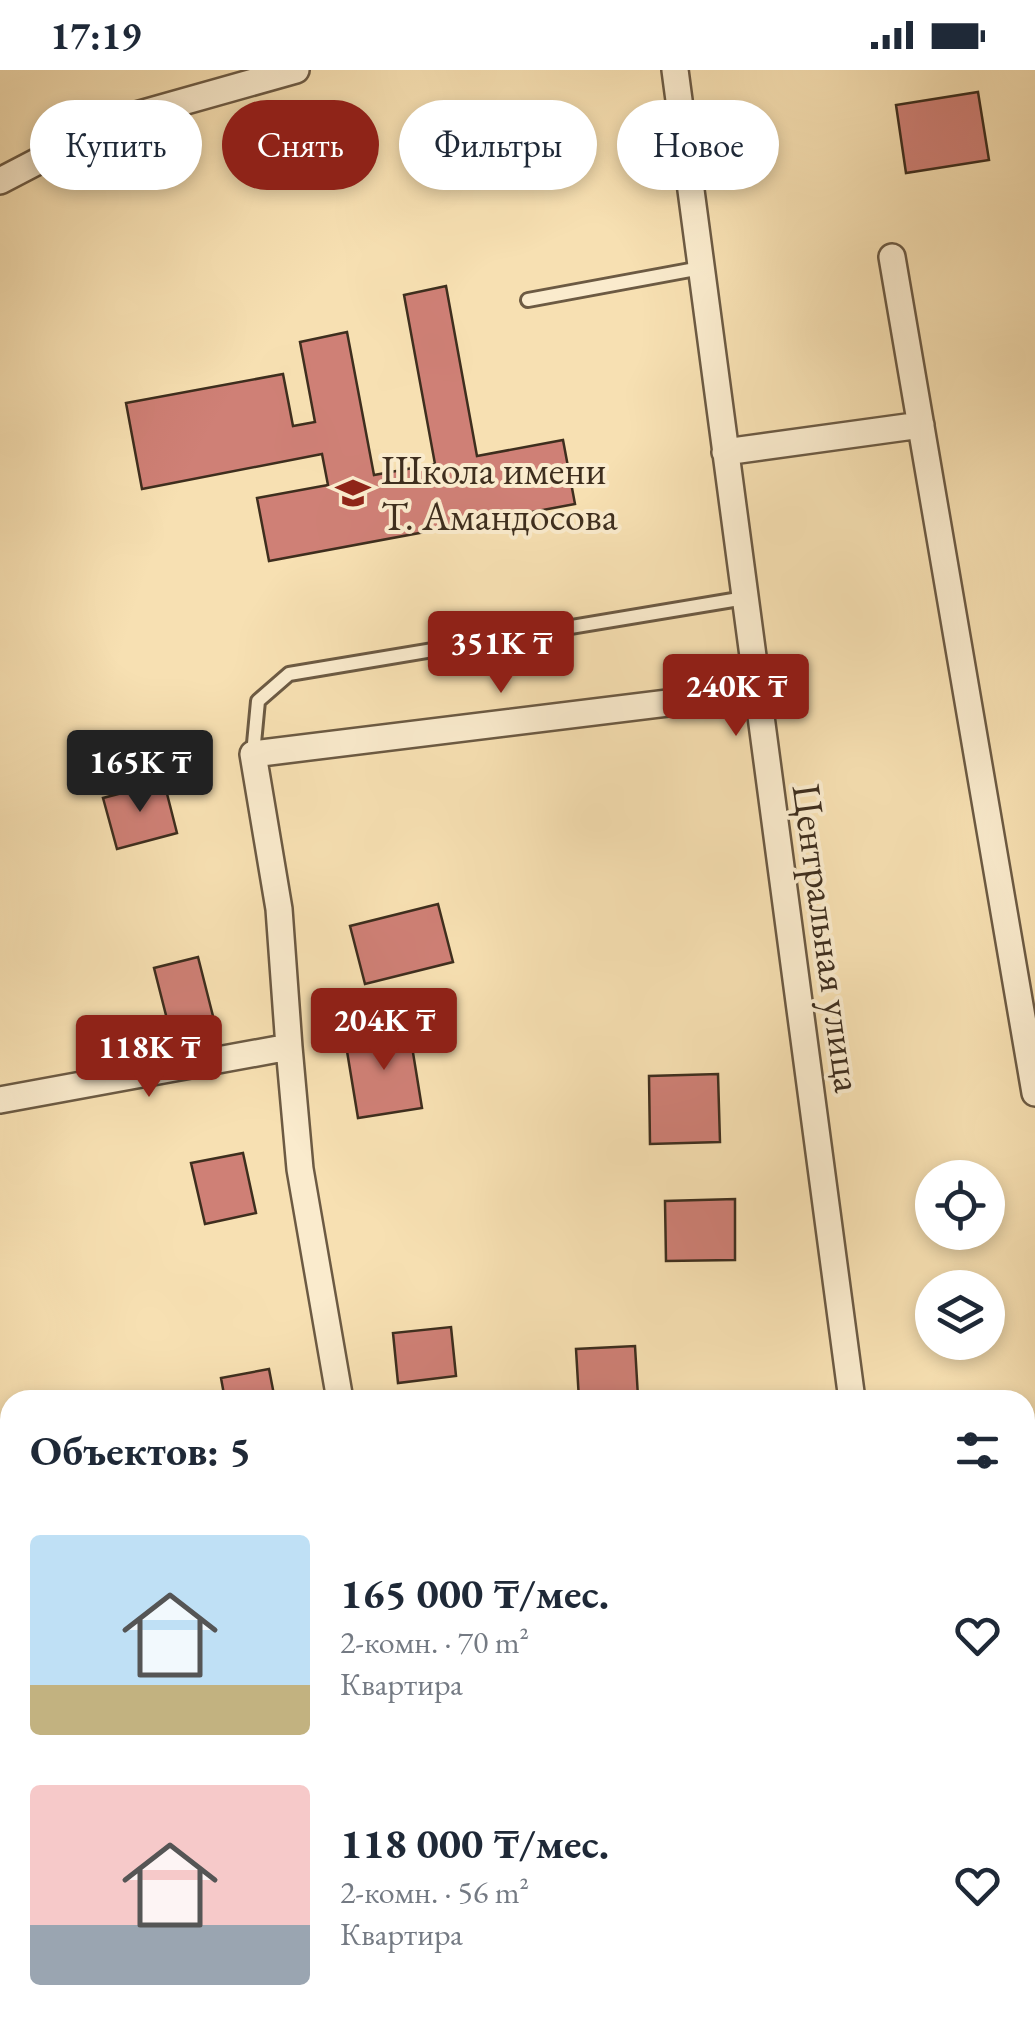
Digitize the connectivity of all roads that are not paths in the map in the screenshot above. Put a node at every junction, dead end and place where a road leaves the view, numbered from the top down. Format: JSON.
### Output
{"nodes":[{"id":1,"x":296,"y":70,"type":"edge"},
{"id":2,"x":675,"y":70,"type":"edge"},
{"id":3,"x":0,"y":181,"type":"edge"},
{"id":4,"x":892,"y":257,"type":"dead end"},
{"id":5,"x":701,"y":268,"type":"junction"},
{"id":6,"x":528,"y":300,"type":"dead end"},
{"id":7,"x":921,"y":425,"type":"junction"},
{"id":8,"x":725,"y":452,"type":"junction"},
{"id":9,"x":744,"y":598,"type":"junction"},
{"id":10,"x":757,"y":692,"type":"junction"},
{"id":11,"x":252,"y":754,"type":"junction"},
{"id":12,"x":288,"y":1047,"type":"junction"},
{"id":13,"x":1035,"y":1093,"type":"edge"},
{"id":14,"x":0,"y":1100,"type":"edge"},
{"id":15,"x":338,"y":1390,"type":"edge"},
{"id":16,"x":851,"y":1390,"type":"edge"}],
"edges":[{"from":1,"to":3,"type":"street"},
{"from":2,"to":5,"type":"street","name":"Центральная улица"},
{"from":4,"to":7,"type":"street"},
{"from":5,"to":6,"type":"lane"},
{"from":5,"to":8,"type":"street","name":"Центральная улица"},
{"from":7,"to":8,"type":"street"},
{"from":7,"to":13,"type":"street"},
{"from":8,"to":9,"type":"street","name":"Центральная улица"},
{"from":9,"to":10,"type":"street","name":"Центральная улица"},
{"from":9,"to":11,"type":"lane"},
{"from":10,"to":11,"type":"street"},
{"from":10,"to":16,"type":"street","name":"Центральная улица"},
{"from":11,"to":12,"type":"street"},
{"from":12,"to":14,"type":"street"},
{"from":12,"to":15,"type":"street"}]}
